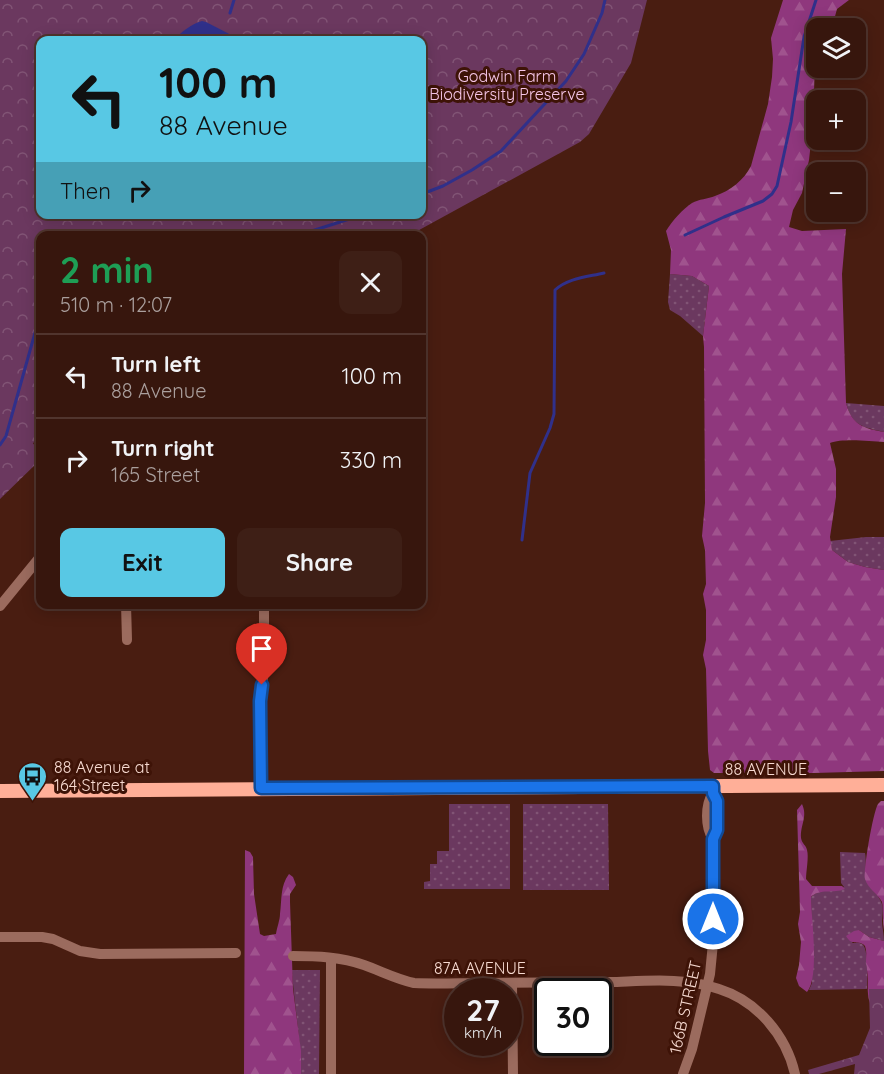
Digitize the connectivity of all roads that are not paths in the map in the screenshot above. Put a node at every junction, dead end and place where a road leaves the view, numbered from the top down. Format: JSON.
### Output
{"nodes":[{"id":1,"x":36,"y":562,"type":"edge"},
{"id":2,"x":0,"y":606,"type":"edge"},
{"id":3,"x":126,"y":609,"type":"edge"},
{"id":4,"x":264,"y":609,"type":"edge"},
{"id":5,"x":127,"y":640,"type":"dead end"},
{"id":6,"x":884,"y":785,"type":"edge"},
{"id":7,"x":261,"y":788,"type":"junction"},
{"id":8,"x":0,"y":791,"type":"edge"},
{"id":9,"x":714,"y":793,"type":"junction"},
{"id":10,"x":0,"y":937,"type":"edge"},
{"id":11,"x":236,"y":953,"type":"dead end"},
{"id":12,"x":293,"y":956,"type":"dead end"},
{"id":13,"x":331,"y":958,"type":"junction"},
{"id":14,"x":444,"y":983,"type":"edge"},
{"id":15,"x":522,"y":983,"type":"edge"},
{"id":16,"x":707,"y":986,"type":"junction"},
{"id":17,"x":513,"y":1056,"type":"edge"},
{"id":18,"x":331,"y":1074,"type":"edge"},
{"id":19,"x":513,"y":1074,"type":"edge"},
{"id":20,"x":683,"y":1074,"type":"edge"},
{"id":21,"x":795,"y":1074,"type":"edge"}],
"edges":[{"from":1,"to":2,"type":"street"},
{"from":3,"to":5,"type":"street"},
{"from":4,"to":7,"type":"street"},
{"from":6,"to":9,"type":"main road","name":"88 AVENUE"},
{"from":7,"to":8,"type":"main road","name":"88 AVENUE"},
{"from":7,"to":9,"type":"main road","name":"88 AVENUE"},
{"from":9,"to":16,"type":"street","name":"166B STREET"},
{"from":10,"to":11,"type":"street"},
{"from":12,"to":13,"type":"street","name":"87A AVENUE"},
{"from":13,"to":14,"type":"street","name":"87A AVENUE"},
{"from":13,"to":18,"type":"street"},
{"from":15,"to":16,"type":"street","name":"87A AVENUE"},
{"from":16,"to":20,"type":"street","name":"166B STREET"},
{"from":16,"to":21,"type":"street","name":"87A AVENUE"},
{"from":17,"to":19,"type":"street"}]}
